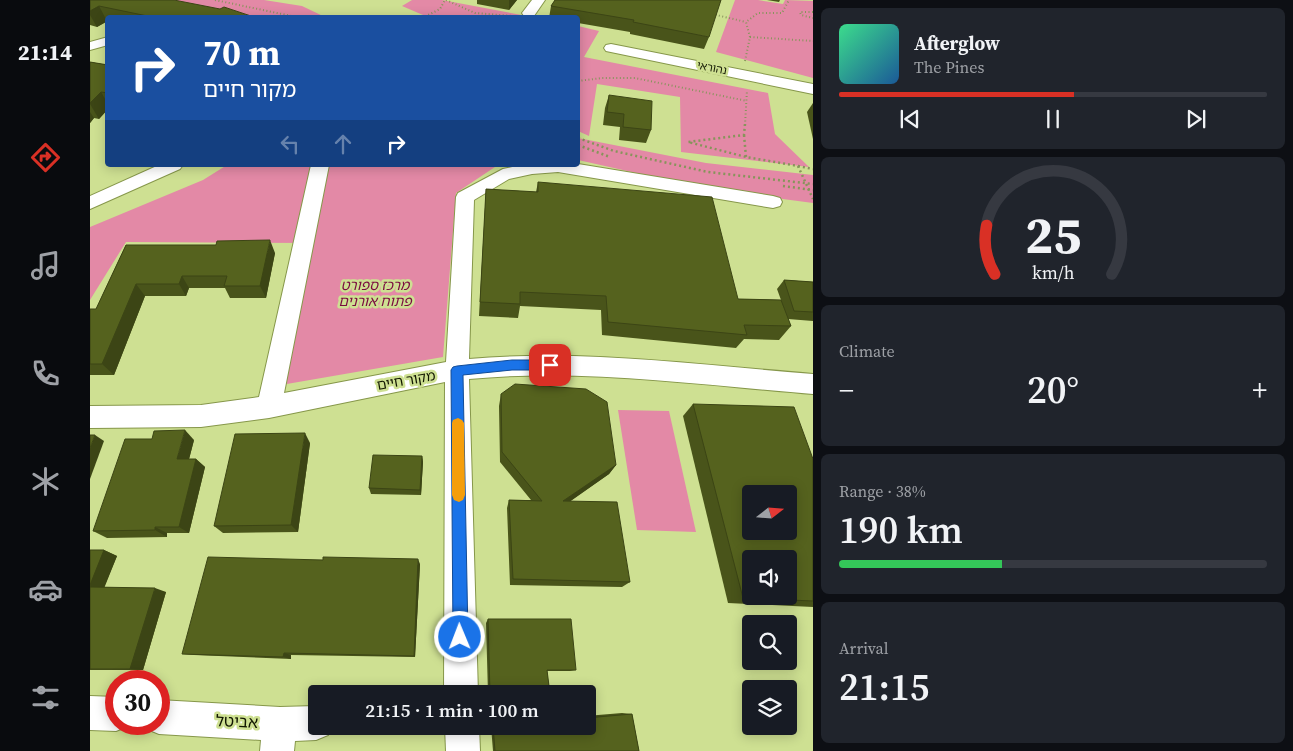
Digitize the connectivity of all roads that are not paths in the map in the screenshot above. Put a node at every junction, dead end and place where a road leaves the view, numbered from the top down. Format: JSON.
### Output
{"nodes":[{"id":1,"x":539,"y":0,"type":"edge"},
{"id":2,"x":529,"y":13,"type":"road end"},
{"id":3,"x":105,"y":42,"type":"edge"},
{"id":4,"x":90,"y":46,"type":"edge"},
{"id":5,"x":611,"y":48,"type":"dead end"},
{"id":6,"x":813,"y":89,"type":"edge"},
{"id":7,"x":170,"y":167,"type":"edge"},
{"id":8,"x":320,"y":167,"type":"edge"},
{"id":9,"x":545,"y":167,"type":"edge"},
{"id":10,"x":564,"y":167,"type":"edge"},
{"id":11,"x":773,"y":202,"type":"dead end"},
{"id":12,"x":90,"y":203,"type":"edge"},
{"id":13,"x":457,"y":370,"type":"junction"},
{"id":14,"x":813,"y":384,"type":"edge"},
{"id":15,"x":269,"y":407,"type":"junction"},
{"id":16,"x":90,"y":417,"type":"edge"},
{"id":17,"x":461,"y":685,"type":"edge"},
{"id":18,"x":90,"y":713,"type":"edge"},
{"id":19,"x":105,"y":714,"type":"edge"},
{"id":20,"x":170,"y":719,"type":"edge"},
{"id":21,"x":308,"y":726,"type":"edge"},
{"id":22,"x":462,"y":735,"type":"edge"},
{"id":23,"x":278,"y":737,"type":"edge"},
{"id":24,"x":463,"y":751,"type":"edge"}],
"edges":[{"from":1,"to":2,"type":"street"},
{"from":3,"to":4,"type":"street"},
{"from":5,"to":6,"type":"street","name":"נהוראי"},
{"from":7,"to":12,"type":"street"},
{"from":8,"to":15,"type":"street"},
{"from":9,"to":13,"type":"street"},
{"from":10,"to":11,"type":"street"},
{"from":13,"to":14,"type":"street","name":"מקור חיים"},
{"from":13,"to":15,"type":"street","name":"מקור חיים"},
{"from":13,"to":17,"type":"street"},
{"from":15,"to":16,"type":"street","name":"מקור חיים"},
{"from":18,"to":19,"type":"street"},
{"from":20,"to":23,"type":"street","name":"אביטל"},
{"from":21,"to":23,"type":"street","name":"אביטל"},
{"from":22,"to":24,"type":"street"}]}
